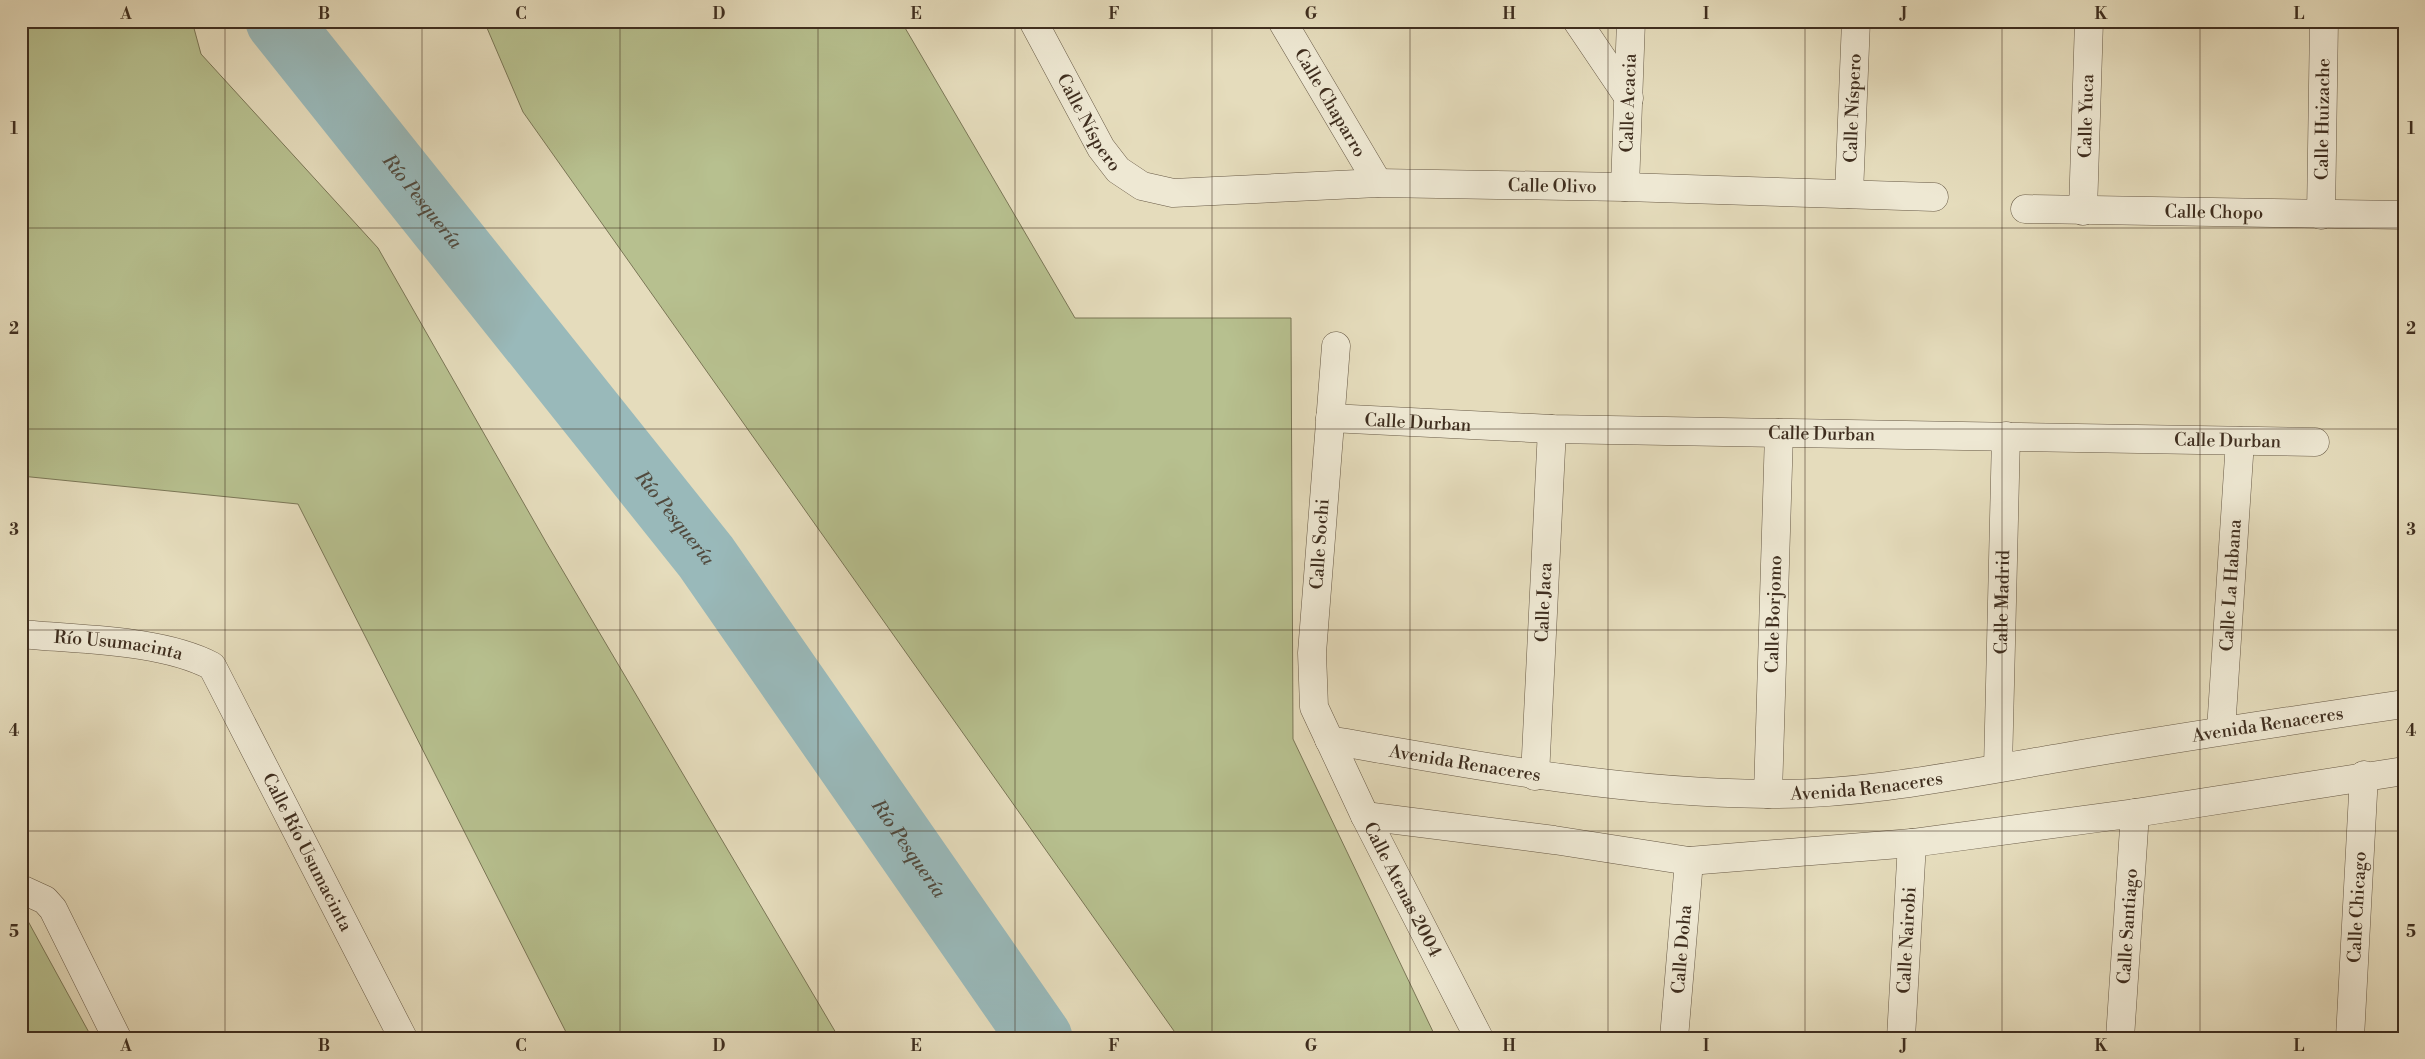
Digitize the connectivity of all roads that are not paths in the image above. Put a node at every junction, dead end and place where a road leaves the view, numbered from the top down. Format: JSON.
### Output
{"nodes":[{"id":1,"x":1033,"y":21,"type":"edge"},
{"id":2,"x":1282,"y":21,"type":"edge"},
{"id":3,"x":1577,"y":21,"type":"edge"},
{"id":4,"x":1631,"y":21,"type":"edge"},
{"id":5,"x":1856,"y":21,"type":"edge"},
{"id":6,"x":2089,"y":21,"type":"edge"},
{"id":7,"x":2324,"y":21,"type":"edge"},
{"id":8,"x":1628,"y":98,"type":"junction"},
{"id":9,"x":1378,"y":183,"type":"junction"},
{"id":10,"x":1625,"y":186,"type":"junction"},
{"id":11,"x":1173,"y":193,"type":"joint"},
{"id":12,"x":1849,"y":194,"type":"junction"},
{"id":13,"x":1934,"y":197,"type":"dead end"},
{"id":14,"x":2025,"y":209,"type":"dead end"},
{"id":15,"x":2083,"y":211,"type":"junction"},
{"id":16,"x":2404,"y":215,"type":"edge"},
{"id":17,"x":2321,"y":216,"type":"junction"},
{"id":18,"x":1336,"y":346,"type":"dead end"},
{"id":19,"x":1330,"y":418,"type":"junction"},
{"id":20,"x":1552,"y":429,"type":"junction"},
{"id":21,"x":1779,"y":433,"type":"junction"},
{"id":22,"x":2006,"y":436,"type":"junction"},
{"id":23,"x":2240,"y":441,"type":"junction"},
{"id":24,"x":2316,"y":442,"type":"dead end"},
{"id":25,"x":21,"y":634,"type":"edge"},
{"id":26,"x":212,"y":666,"type":"joint"},
{"id":27,"x":2404,"y":704,"type":"edge"},
{"id":28,"x":2221,"y":730,"type":"junction"},
{"id":29,"x":1329,"y":740,"type":"junction"},
{"id":30,"x":1998,"y":768,"type":"junction"},
{"id":31,"x":2404,"y":771,"type":"edge"},
{"id":32,"x":1535,"y":776,"type":"junction"},
{"id":33,"x":2364,"y":776,"type":"junction"},
{"id":34,"x":1768,"y":794,"type":"junction"},
{"id":35,"x":2135,"y":813,"type":"junction"},
{"id":36,"x":1365,"y":816,"type":"junction"},
{"id":37,"x":1912,"y":843,"type":"junction"},
{"id":38,"x":1688,"y":861,"type":"junction"},
{"id":39,"x":21,"y":889,"type":"edge"},
{"id":40,"x":117,"y":1038,"type":"edge"},
{"id":41,"x":403,"y":1038,"type":"edge"},
{"id":42,"x":1479,"y":1038,"type":"edge"},
{"id":43,"x":1674,"y":1038,"type":"edge"},
{"id":44,"x":1901,"y":1038,"type":"edge"},
{"id":45,"x":2120,"y":1038,"type":"edge"},
{"id":46,"x":2350,"y":1038,"type":"edge"}],
"edges":[{"from":1,"to":11,"type":"street","name":"Calle Níspero"},
{"from":2,"to":9,"type":"street","name":"Calle Chaparro"},
{"from":3,"to":8,"type":"street"},
{"from":4,"to":8,"type":"street","name":"Calle Acacia"},
{"from":5,"to":12,"type":"street","name":"Calle Níspero"},
{"from":6,"to":15,"type":"street","name":"Calle Yuca"},
{"from":7,"to":17,"type":"street","name":"Calle Huizache"},
{"from":8,"to":10,"type":"street","name":"Calle Acacia"},
{"from":9,"to":10,"type":"street","name":"Calle Olivo"},
{"from":9,"to":11,"type":"street","name":"Calle Olivo"},
{"from":10,"to":12,"type":"street","name":"Calle Olivo"},
{"from":12,"to":13,"type":"street","name":"Calle Olivo"},
{"from":14,"to":15,"type":"street","name":"Calle Chopo"},
{"from":15,"to":17,"type":"street","name":"Calle Chopo"},
{"from":16,"to":17,"type":"street","name":"Calle Chopo"},
{"from":18,"to":19,"type":"street","name":"Calle Sochi"},
{"from":19,"to":20,"type":"street","name":"Calle Durban"},
{"from":19,"to":29,"type":"street","name":"Calle Sochi"},
{"from":20,"to":21,"type":"street","name":"Calle Durban"},
{"from":20,"to":32,"type":"street","name":"Calle Jaca"},
{"from":21,"to":22,"type":"street","name":"Calle Durban"},
{"from":21,"to":34,"type":"street","name":"Calle Borjomo"},
{"from":22,"to":23,"type":"street","name":"Calle Durban"},
{"from":22,"to":30,"type":"street","name":"Calle Madrid"},
{"from":23,"to":24,"type":"street","name":"Calle Durban"},
{"from":23,"to":28,"type":"street","name":"Calle La Habana"},
{"from":25,"to":26,"type":"street","name":"Río Usumacinta"},
{"from":26,"to":41,"type":"street","name":"Calle Río Usumacinta"},
{"from":27,"to":28,"type":"street","name":"Avenida Renaceres"},
{"from":28,"to":30,"type":"street","name":"Avenida Renaceres"},
{"from":29,"to":32,"type":"street","name":"Avenida Renaceres"},
{"from":29,"to":36,"type":"street","name":"Calle Atenas 2004"},
{"from":30,"to":34,"type":"street","name":"Avenida Renaceres"},
{"from":31,"to":33,"type":"street"},
{"from":32,"to":34,"type":"street","name":"Avenida Renaceres"},
{"from":33,"to":35,"type":"street"},
{"from":33,"to":46,"type":"street","name":"Calle Chicago"},
{"from":35,"to":37,"type":"street"},
{"from":35,"to":45,"type":"street","name":"Calle Santiago"},
{"from":36,"to":38,"type":"street"},
{"from":36,"to":42,"type":"street","name":"Calle Atenas 2004"},
{"from":37,"to":38,"type":"street"},
{"from":37,"to":44,"type":"street","name":"Calle Nairobi"},
{"from":38,"to":43,"type":"street","name":"Calle Doha"},
{"from":39,"to":40,"type":"street"}]}
